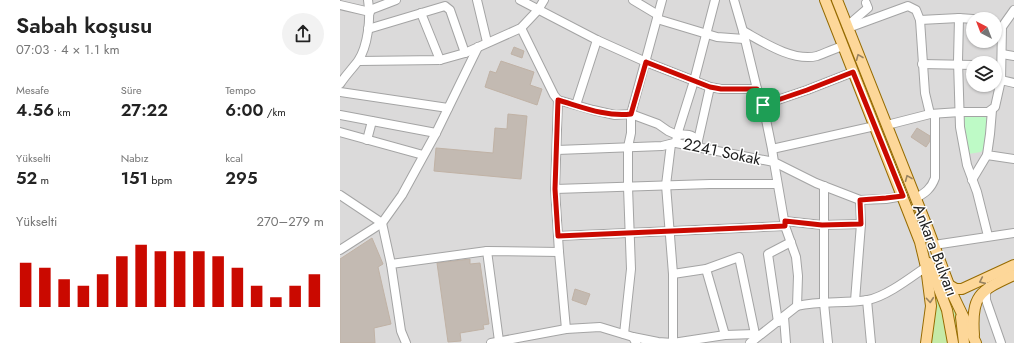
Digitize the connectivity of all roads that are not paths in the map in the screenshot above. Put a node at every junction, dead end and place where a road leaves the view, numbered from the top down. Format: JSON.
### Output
{"nodes":[{"id":1,"x":368,"y":0,"type":"edge"},
{"id":2,"x":396,"y":0,"type":"edge"},
{"id":3,"x":477,"y":0,"type":"edge"},
{"id":4,"x":520,"y":0,"type":"edge"},
{"id":5,"x":544,"y":0,"type":"edge"},
{"id":6,"x":632,"y":0,"type":"edge"},
{"id":7,"x":662,"y":0,"type":"edge"},
{"id":8,"x":715,"y":0,"type":"edge"},
{"id":9,"x":734,"y":0,"type":"edge"},
{"id":10,"x":825,"y":0,"type":"edge"},
{"id":11,"x":837,"y":0,"type":"edge"},
{"id":12,"x":911,"y":3,"type":"edge"},
{"id":13,"x":340,"y":5,"type":"edge"},
{"id":14,"x":538,"y":10,"type":"junction"},
{"id":15,"x":1014,"y":10,"type":"edge"},
{"id":16,"x":370,"y":11,"type":"junction"},
{"id":17,"x":421,"y":13,"type":"junction"},
{"id":18,"x":658,"y":17,"type":"junction"},
{"id":19,"x":960,"y":18,"type":"junction"},
{"id":20,"x":966,"y":18,"type":"edge"},
{"id":21,"x":871,"y":20,"type":"junction"},
{"id":22,"x":920,"y":20,"type":"junction"},
{"id":23,"x":1008,"y":21,"type":"edge"},
{"id":24,"x":847,"y":27,"type":"junction"},
{"id":25,"x":521,"y":28,"type":"junction"},
{"id":26,"x":368,"y":29,"type":"junction"},
{"id":27,"x":707,"y":34,"type":"junction"},
{"id":28,"x":744,"y":35,"type":"junction"},
{"id":29,"x":597,"y":40,"type":"junction"},
{"id":30,"x":487,"y":42,"type":"junction"},
{"id":31,"x":843,"y":46,"type":"junction"},
{"id":32,"x":478,"y":47,"type":"junction"},
{"id":33,"x":465,"y":53,"type":"junction"},
{"id":34,"x":1002,"y":54,"type":"joint"},
{"id":35,"x":1014,"y":56,"type":"edge"},
{"id":36,"x":440,"y":60,"type":"junction"},
{"id":37,"x":358,"y":61,"type":"junction"},
{"id":38,"x":646,"y":62,"type":"junction"},
{"id":39,"x":922,"y":64,"type":"junction"},
{"id":40,"x":958,"y":64,"type":"junction"},
{"id":41,"x":966,"y":65,"type":"edge"},
{"id":42,"x":853,"y":72,"type":"junction"},
{"id":43,"x":342,"y":74,"type":"edge"},
{"id":44,"x":1002,"y":80,"type":"edge"},
{"id":45,"x":694,"y":81,"type":"junction"},
{"id":46,"x":1014,"y":83,"type":"edge"},
{"id":47,"x":340,"y":84,"type":"edge"},
{"id":48,"x":710,"y":87,"type":"junction"},
{"id":49,"x":757,"y":89,"type":"junction"},
{"id":50,"x":340,"y":92,"type":"edge"},
{"id":51,"x":999,"y":92,"type":"edge"},
{"id":52,"x":558,"y":100,"type":"junction"},
{"id":53,"x":576,"y":105,"type":"junction"},
{"id":54,"x":763,"y":105,"type":"junction"},
{"id":55,"x":448,"y":108,"type":"junction"},
{"id":56,"x":992,"y":110,"type":"junction"},
{"id":57,"x":960,"y":112,"type":"junction"},
{"id":58,"x":631,"y":114,"type":"junction"},
{"id":59,"x":932,"y":114,"type":"junction"},
{"id":60,"x":340,"y":115,"type":"edge"},
{"id":61,"x":372,"y":121,"type":"junction"},
{"id":62,"x":886,"y":125,"type":"junction"},
{"id":63,"x":875,"y":126,"type":"junction"},
{"id":64,"x":340,"y":132,"type":"edge"},
{"id":65,"x":436,"y":133,"type":"junction"},
{"id":66,"x":367,"y":140,"type":"junction"},
{"id":67,"x":674,"y":141,"type":"junction"},
{"id":68,"x":698,"y":144,"type":"junction"},
{"id":69,"x":628,"y":147,"type":"junction"},
{"id":70,"x":772,"y":149,"type":"junction"},
{"id":71,"x":557,"y":150,"type":"junction"},
{"id":72,"x":423,"y":155,"type":"junction"},
{"id":73,"x":987,"y":155,"type":"junction"},
{"id":74,"x":1014,"y":158,"type":"edge"},
{"id":75,"x":774,"y":162,"type":"junction"},
{"id":76,"x":972,"y":180,"type":"junction"},
{"id":77,"x":777,"y":184,"type":"junction"},
{"id":78,"x":666,"y":185,"type":"junction"},
{"id":79,"x":824,"y":186,"type":"junction"},
{"id":80,"x":628,"y":187,"type":"junction"},
{"id":81,"x":555,"y":189,"type":"junction"},
{"id":82,"x":340,"y":195,"type":"edge"},
{"id":83,"x":903,"y":196,"type":"junction"},
{"id":84,"x":916,"y":198,"type":"junction"},
{"id":85,"x":860,"y":200,"type":"junction"},
{"id":86,"x":382,"y":223,"type":"junction"},
{"id":87,"x":785,"y":223,"type":"junction"},
{"id":88,"x":861,"y":224,"type":"junction"},
{"id":89,"x":824,"y":225,"type":"junction"},
{"id":90,"x":669,"y":230,"type":"junction"},
{"id":91,"x":1014,"y":232,"type":"edge"},
{"id":92,"x":630,"y":233,"type":"junction"},
{"id":93,"x":558,"y":236,"type":"junction"},
{"id":94,"x":988,"y":236,"type":"junction"},
{"id":95,"x":791,"y":242,"type":"junction"},
{"id":96,"x":920,"y":242,"type":"junction"},
{"id":97,"x":934,"y":245,"type":"junction"},
{"id":98,"x":340,"y":250,"type":"edge"},
{"id":99,"x":487,"y":251,"type":"junction"},
{"id":100,"x":558,"y":252,"type":"junction"},
{"id":101,"x":391,"y":264,"type":"junction"},
{"id":102,"x":1014,"y":265,"type":"edge"},
{"id":103,"x":926,"y":267,"type":"junction"},
{"id":104,"x":706,"y":269,"type":"junction"},
{"id":105,"x":673,"y":274,"type":"junction"},
{"id":106,"x":1014,"y":275,"type":"edge"},
{"id":107,"x":949,"y":285,"type":"junction"},
{"id":108,"x":989,"y":287,"type":"junction"},
{"id":109,"x":867,"y":300,"type":"junction"},
{"id":110,"x":856,"y":301,"type":"junction"},
{"id":111,"x":824,"y":303,"type":"junction"},
{"id":112,"x":797,"y":306,"type":"junction"},
{"id":113,"x":961,"y":311,"type":"junction"},
{"id":114,"x":781,"y":319,"type":"junction"},
{"id":115,"x":566,"y":329,"type":"junction"},
{"id":116,"x":624,"y":334,"type":"junction"},
{"id":117,"x":757,"y":334,"type":"junction"},
{"id":118,"x":725,"y":335,"type":"junction"},
{"id":119,"x":634,"y":340,"type":"edge"},
{"id":120,"x":975,"y":341,"type":"edge"},
{"id":121,"x":496,"y":342,"type":"edge"},
{"id":122,"x":406,"y":343,"type":"edge"},
{"id":123,"x":657,"y":343,"type":"edge"},
{"id":124,"x":672,"y":343,"type":"edge"},
{"id":125,"x":750,"y":343,"type":"edge"},
{"id":126,"x":786,"y":343,"type":"edge"},
{"id":127,"x":828,"y":343,"type":"edge"},
{"id":128,"x":870,"y":343,"type":"edge"},
{"id":129,"x":926,"y":343,"type":"edge"},
{"id":130,"x":953,"y":343,"type":"edge"},
{"id":131,"x":964,"y":343,"type":"edge"},
{"id":132,"x":1001,"y":343,"type":"edge"}],
"edges":[{"from":1,"to":16,"type":"street"},
{"from":2,"to":16,"type":"street"},
{"from":3,"to":30,"type":"street"},
{"from":4,"to":14,"type":"street"},
{"from":5,"to":14,"type":"street"},
{"from":6,"to":18,"type":"street"},
{"from":7,"to":18,"type":"street"},
{"from":8,"to":27,"type":"street"},
{"from":9,"to":28,"type":"street"},
{"from":10,"to":31,"type":"main road","name":"Ankara Bulvarı"},
{"from":11,"to":24,"type":"main road","name":"Ankara Bulvarı"},
{"from":12,"to":21,"type":"street"},
{"from":12,"to":22,"type":"street"},
{"from":13,"to":16,"type":"street"},
{"from":14,"to":25,"type":"street"},
{"from":14,"to":29,"type":"street"},
{"from":15,"to":23,"type":"street"},
{"from":16,"to":26,"type":"street"},
{"from":17,"to":26,"type":"street"},
{"from":17,"to":33,"type":"street"},
{"from":17,"to":36,"type":"street"},
{"from":18,"to":27,"type":"street"},
{"from":18,"to":38,"type":"street"},
{"from":19,"to":20,"type":"street"},
{"from":19,"to":22,"type":"street"},
{"from":19,"to":40,"type":"street"},
{"from":21,"to":24,"type":"street"},
{"from":21,"to":24,"type":"street"},
{"from":22,"to":39,"type":"street"},
{"from":23,"to":34,"type":"street"},
{"from":62,"to":24,"type":"main road","name":"Ankara Bulvarı","one_way":true},
{"from":25,"to":30,"type":"street"},
{"from":25,"to":52,"type":"street"},
{"from":26,"to":37,"type":"street"},
{"from":27,"to":28,"type":"street"},
{"from":27,"to":45,"type":"street"},
{"from":28,"to":31,"type":"street"},
{"from":28,"to":49,"type":"street"},
{"from":29,"to":38,"type":"street"},
{"from":29,"to":53,"type":"street"},
{"from":30,"to":32,"type":"street"},
{"from":31,"to":42,"type":"main road","name":"Ankara Bulvarı"},
{"from":32,"to":33,"type":"street"},
{"from":32,"to":55,"type":"street"},
{"from":33,"to":36,"type":"street"},
{"from":34,"to":35,"type":"street"},
{"from":36,"to":37,"type":"street"},
{"from":37,"to":43,"type":"street"},
{"from":38,"to":45,"type":"street"},
{"from":38,"to":58,"type":"street"},
{"from":39,"to":40,"type":"street"},
{"from":39,"to":59,"type":"street"},
{"from":40,"to":41,"type":"street"},
{"from":40,"to":57,"type":"street"},
{"from":42,"to":54,"type":"street"},
{"from":42,"to":63,"type":"main road","name":"Ankara Bulvarı"},
{"from":43,"to":47,"type":"street"},
{"from":44,"to":46,"type":"street"},
{"from":45,"to":48,"type":"street"},
{"from":45,"to":67,"type":"street"},
{"from":48,"to":49,"type":"street"},
{"from":48,"to":68,"type":"street"},
{"from":49,"to":54,"type":"street"},
{"from":50,"to":55,"type":"street"},
{"from":51,"to":56,"type":"street"},
{"from":52,"to":53,"type":"street"},
{"from":52,"to":71,"type":"street"},
{"from":53,"to":58,"type":"street"},
{"from":54,"to":70,"type":"street"},
{"from":55,"to":65,"type":"street"},
{"from":56,"to":57,"type":"street"},
{"from":56,"to":73,"type":"street"},
{"from":57,"to":59,"type":"street"},
{"from":57,"to":76,"type":"street"},
{"from":58,"to":67,"type":"street","name":"2241 Sokak"},
{"from":58,"to":69,"type":"street"},
{"from":59,"to":62,"type":"street"},
{"from":59,"to":84,"type":"street"},
{"from":60,"to":61,"type":"street"},
{"from":61,"to":65,"type":"street"},
{"from":61,"to":66,"type":"street"},
{"from":84,"to":62,"type":"main road","name":"Ankara Bulvarı","one_way":true},
{"from":63,"to":70,"type":"street"},
{"from":63,"to":83,"type":"main road","name":"Ankara Bulvarı"},
{"from":64,"to":66,"type":"street"},
{"from":65,"to":72,"type":"street"},
{"from":66,"to":72,"type":"street"},
{"from":67,"to":68,"type":"street","name":"2241 Sokak"},
{"from":67,"to":69,"type":"street"},
{"from":67,"to":78,"type":"street"},
{"from":68,"to":75,"type":"street","name":"2241 Sokak"},
{"from":69,"to":71,"type":"street"},
{"from":69,"to":80,"type":"street"},
{"from":70,"to":75,"type":"street"},
{"from":71,"to":81,"type":"street"},
{"from":72,"to":86,"type":"street"},
{"from":73,"to":74,"type":"street"},
{"from":73,"to":76,"type":"street"},
{"from":75,"to":77,"type":"street","name":"2241 Sokak"},
{"from":75,"to":79,"type":"street"},
{"from":76,"to":94,"type":"street"},
{"from":77,"to":78,"type":"street"},
{"from":77,"to":87,"type":"street","name":"2241 Sokak"},
{"from":78,"to":80,"type":"street"},
{"from":78,"to":90,"type":"street"},
{"from":79,"to":85,"type":"street"},
{"from":79,"to":89,"type":"street"},
{"from":80,"to":81,"type":"street"},
{"from":80,"to":92,"type":"street"},
{"from":81,"to":93,"type":"street"},
{"from":82,"to":86,"type":"street"},
{"from":83,"to":85,"type":"street"},
{"from":83,"to":96,"type":"main road","name":"Ankara Bulvarı"},
{"from":84,"to":97,"type":"main road","name":"Ankara Bulvarı"},
{"from":85,"to":88,"type":"street"},
{"from":86,"to":98,"type":"street"},
{"from":86,"to":101,"type":"street"},
{"from":87,"to":89,"type":"street"},
{"from":87,"to":90,"type":"street"},
{"from":87,"to":95,"type":"street","name":"2241 Sokak"},
{"from":88,"to":89,"type":"street"},
{"from":88,"to":110,"type":"street"},
{"from":89,"to":111,"type":"street"},
{"from":90,"to":92,"type":"street"},
{"from":90,"to":105,"type":"street"},
{"from":91,"to":94,"type":"street"},
{"from":92,"to":93,"type":"street"},
{"from":92,"to":116,"type":"street"},
{"from":93,"to":100,"type":"street"},
{"from":94,"to":97,"type":"street"},
{"from":95,"to":112,"type":"street","name":"2241 Sokak"},
{"from":95,"to":114,"type":"street"},
{"from":96,"to":103,"type":"main road","name":"Ankara Bulvarı"},
{"from":96,"to":130,"type":"main road","name":"Ankara Bulvarı"},
{"from":97,"to":107,"type":"main road","name":"Ankara Bulvarı"},
{"from":99,"to":100,"type":"street"},
{"from":99,"to":101,"type":"street"},
{"from":99,"to":121,"type":"street"},
{"from":100,"to":115,"type":"street"},
{"from":101,"to":122,"type":"street"},
{"from":102,"to":107,"type":"main road","one_way":true},
{"from":103,"to":109,"type":"street"},
{"from":103,"to":129,"type":"main road","name":"Ankara Bulvarı","one_way":true},
{"from":104,"to":105,"type":"street"},
{"from":104,"to":117,"type":"street"},
{"from":104,"to":118,"type":"street"},
{"from":105,"to":124,"type":"street"},
{"from":106,"to":108,"type":"main road"},
{"from":107,"to":113,"type":"main road","name":"Ankara Bulvarı"},
{"from":108,"to":120,"type":"main road"},
{"from":108,"to":132,"type":"street"},
{"from":109,"to":110,"type":"street"},
{"from":109,"to":128,"type":"street"},
{"from":110,"to":111,"type":"street"},
{"from":111,"to":112,"type":"street"},
{"from":111,"to":127,"type":"street"},
{"from":112,"to":114,"type":"street"},
{"from":113,"to":120,"type":"main road","name":"Ankara Bulvarı"},
{"from":113,"to":131,"type":"main road"},
{"from":114,"to":117,"type":"street"},
{"from":114,"to":126,"type":"street"},
{"from":115,"to":116,"type":"street"},
{"from":115,"to":121,"type":"street"},
{"from":116,"to":119,"type":"street"},
{"from":117,"to":118,"type":"street"},
{"from":117,"to":125,"type":"street"},
{"from":118,"to":124,"type":"street"},
{"from":119,"to":123,"type":"street"},
{"from":123,"to":124,"type":"street"}]}
